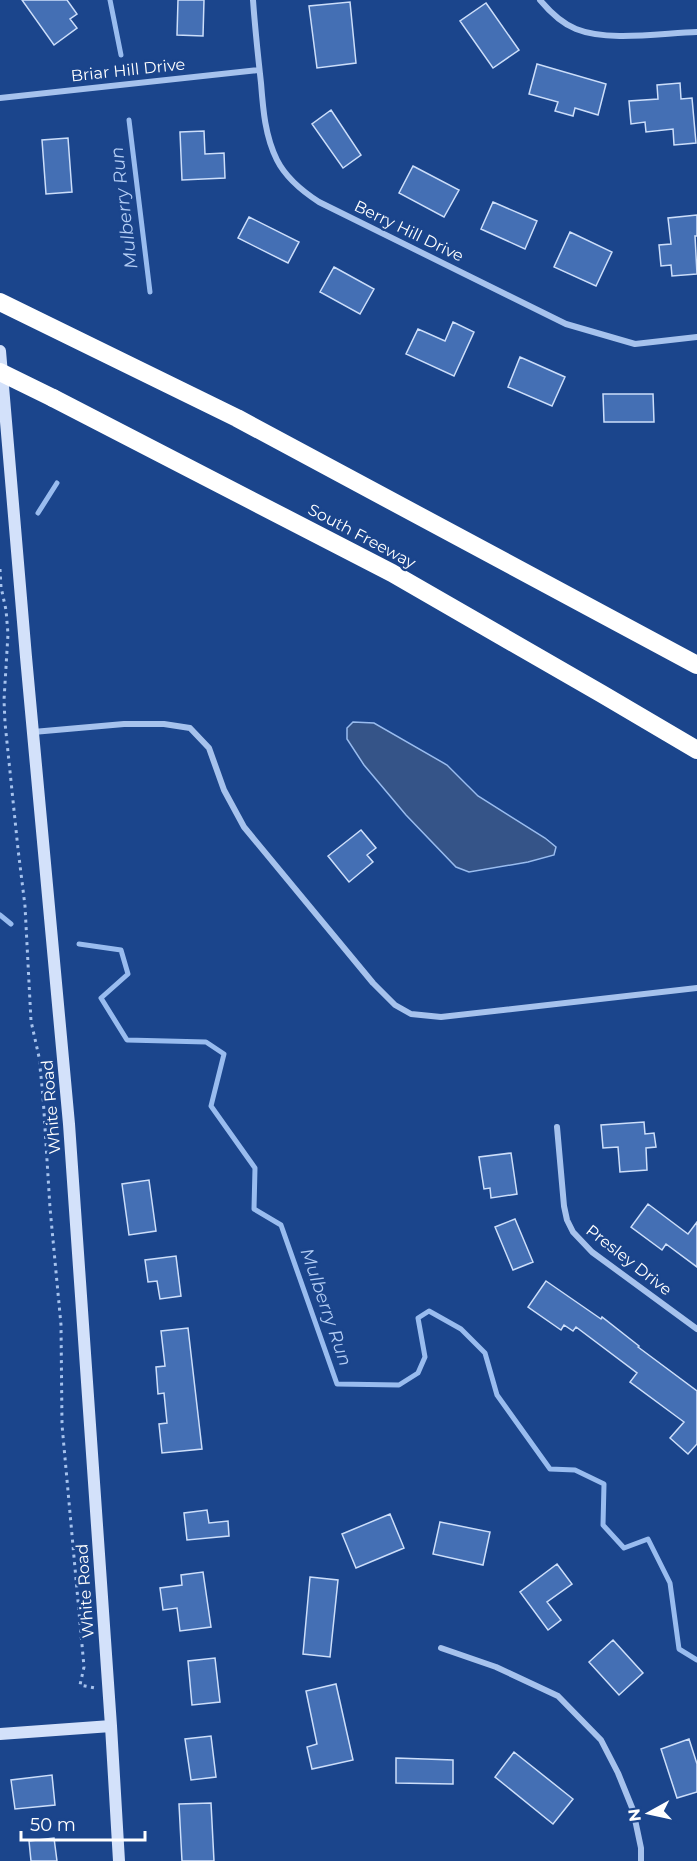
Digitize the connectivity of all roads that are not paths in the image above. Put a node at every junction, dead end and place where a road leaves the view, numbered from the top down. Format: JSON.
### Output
{"nodes":[{"id":1,"x":253,"y":0,"type":"edge"},
{"id":2,"x":540,"y":0,"type":"edge"},
{"id":3,"x":697,"y":32,"type":"edge"},
{"id":4,"x":259,"y":70,"type":"junction"},
{"id":5,"x":0,"y":98,"type":"edge"},
{"id":6,"x":0,"y":302,"type":"edge"},
{"id":7,"x":697,"y":337,"type":"edge"},
{"id":8,"x":0,"y":351,"type":"edge"},
{"id":9,"x":0,"y":372,"type":"edge"},
{"id":10,"x":697,"y":665,"type":"edge"},
{"id":11,"x":33,"y":732,"type":"junction"},
{"id":12,"x":697,"y":750,"type":"edge"},
{"id":13,"x":697,"y":988,"type":"edge"},
{"id":14,"x":557,"y":1127,"type":"dead end"},
{"id":15,"x":697,"y":1329,"type":"edge"},
{"id":16,"x":441,"y":1648,"type":"dead end"},
{"id":17,"x":111,"y":1726,"type":"junction"},
{"id":18,"x":0,"y":1734,"type":"edge"},
{"id":19,"x":119,"y":1861,"type":"edge"},
{"id":20,"x":641,"y":1861,"type":"edge"}],
"edges":[{"from":1,"to":4,"type":"street","name":"Berry Hill Drive"},
{"from":2,"to":3,"type":"street"},
{"from":4,"to":5,"type":"street","name":"Briar Hill Drive"},
{"from":4,"to":7,"type":"street","name":"Berry Hill Drive"},
{"from":6,"to":10,"type":"highway"},
{"from":8,"to":11,"type":"street","name":"White Road"},
{"from":9,"to":12,"type":"highway","name":"South Freeway","bridge":true},
{"from":11,"to":13,"type":"street"},
{"from":11,"to":17,"type":"street","name":"White Road"},
{"from":14,"to":15,"type":"street","name":"Presley Drive"},
{"from":16,"to":20,"type":"street"},
{"from":17,"to":18,"type":"street"},
{"from":17,"to":19,"type":"street","name":"White Road"}]}
